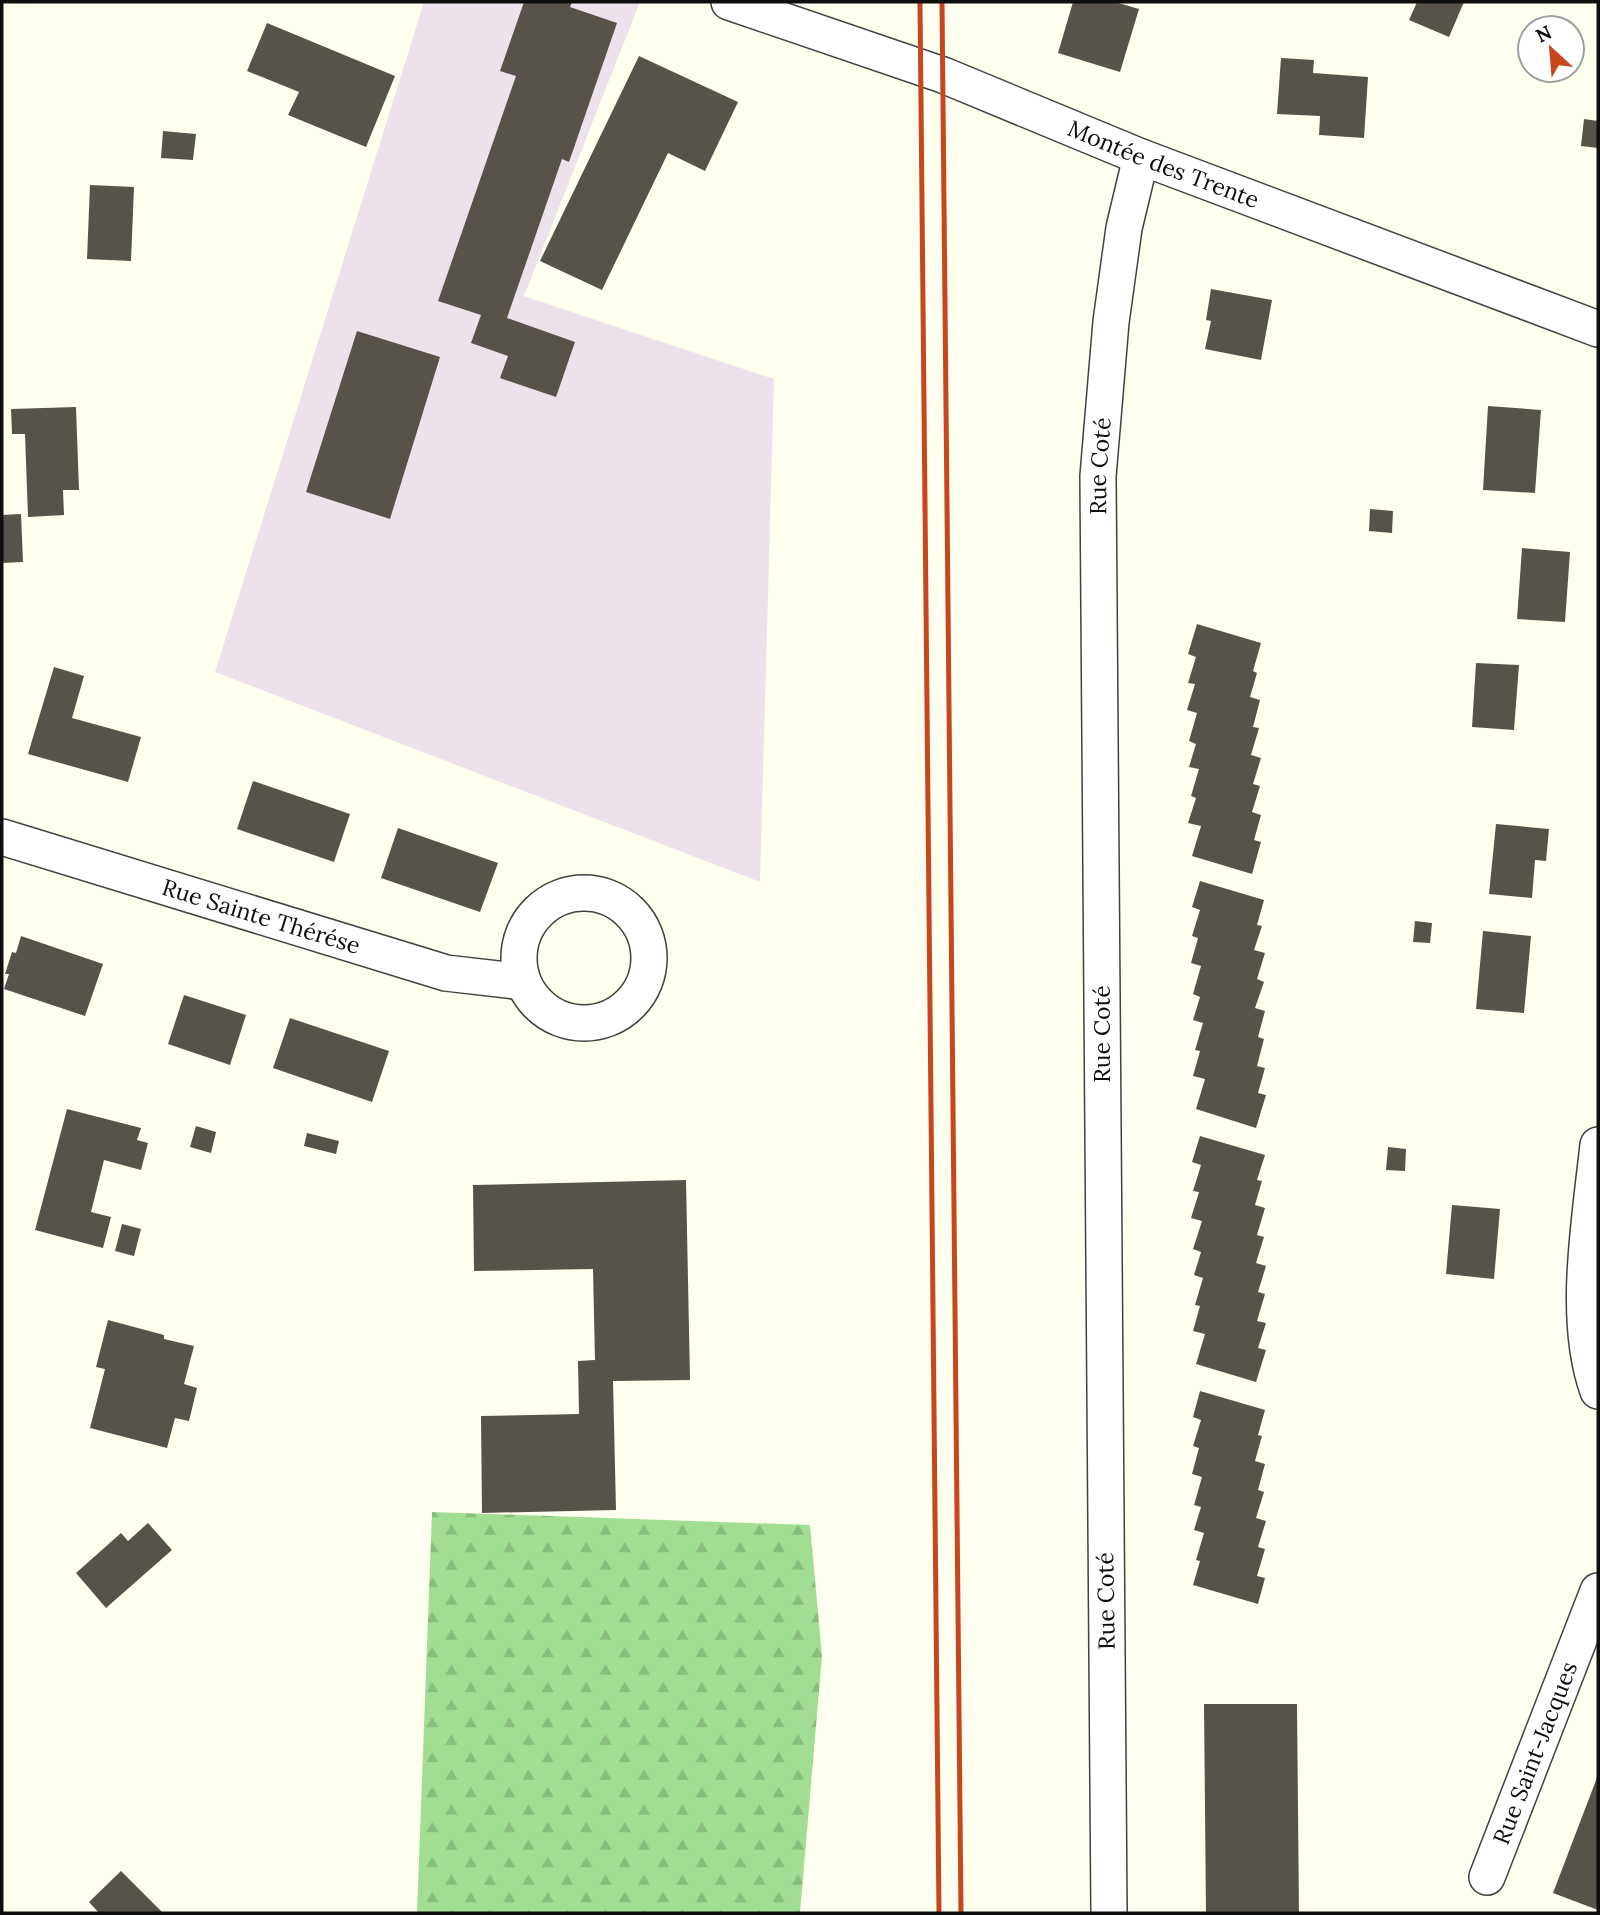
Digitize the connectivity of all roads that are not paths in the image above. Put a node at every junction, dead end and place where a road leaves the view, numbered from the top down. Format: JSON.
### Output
{"nodes":[{"id":1,"x":729,"y":2,"type":"edge"},
{"id":2,"x":1141,"y":158,"type":"junction"},
{"id":3,"x":1598,"y":329,"type":"edge"},
{"id":4,"x":2,"y":837,"type":"edge"},
{"id":5,"x":523,"y":982,"type":"dead end"},
{"id":6,"x":1598,"y":1145,"type":"edge"},
{"id":7,"x":1598,"y":1391,"type":"edge"},
{"id":8,"x":1598,"y":1591,"type":"edge"},
{"id":9,"x":1488,"y":1877,"type":"dead end"},
{"id":10,"x":1109,"y":1913,"type":"edge"}],
"edges":[{"from":1,"to":2,"type":"street","name":"Montée des Trente"},
{"from":2,"to":3,"type":"street","name":"Montée des Trente"},
{"from":2,"to":10,"type":"street","name":"Rue Coté"},
{"from":4,"to":5,"type":"street","name":"Rue Sainte Thérése"},
{"from":6,"to":7,"type":"street"},
{"from":8,"to":9,"type":"street","name":"Rue Saint-Jacques"}]}
